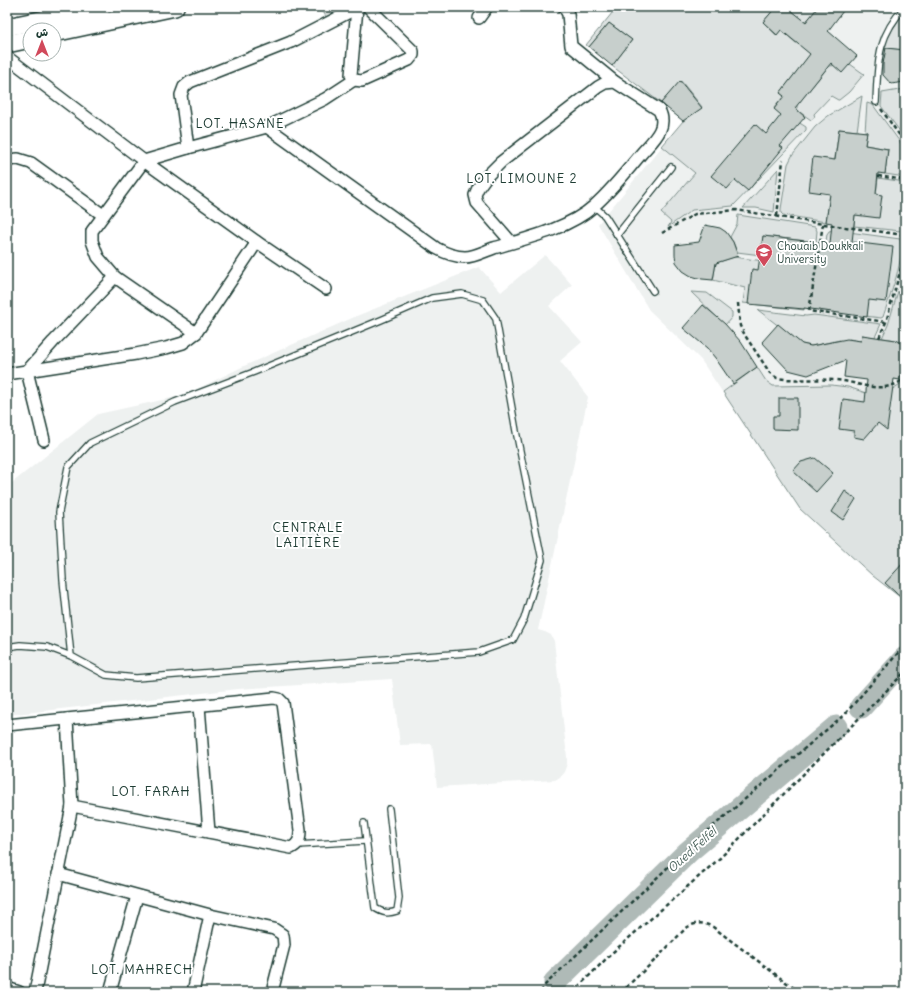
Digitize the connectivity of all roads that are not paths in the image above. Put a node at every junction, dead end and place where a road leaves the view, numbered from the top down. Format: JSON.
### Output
{"nodes":[{"id":1,"x":102,"y":7,"type":"edge"},
{"id":2,"x":362,"y":7,"type":"edge"},
{"id":3,"x":487,"y":7,"type":"edge"},
{"id":4,"x":564,"y":7,"type":"edge"},
{"id":5,"x":905,"y":7,"type":"edge"},
{"id":6,"x":165,"y":8,"type":"edge"},
{"id":7,"x":478,"y":18,"type":"dead end"},
{"id":8,"x":7,"y":27,"type":"edge"},
{"id":9,"x":62,"y":31,"type":"edge"},
{"id":10,"x":22,"y":41,"type":"edge"},
{"id":11,"x":7,"y":44,"type":"edge"},
{"id":12,"x":7,"y":57,"type":"edge"},
{"id":13,"x":354,"y":80,"type":"junction"},
{"id":14,"x":615,"y":82,"type":"junction"},
{"id":15,"x":876,"y":102,"type":"road end"},
{"id":16,"x":267,"y":127,"type":"junction"},
{"id":17,"x":188,"y":148,"type":"junction"},
{"id":18,"x":7,"y":160,"type":"edge"},
{"id":19,"x":144,"y":161,"type":"junction"},
{"id":20,"x":671,"y":167,"type":"dead end"},
{"id":21,"x":594,"y":206,"type":"junction"},
{"id":22,"x":103,"y":215,"type":"junction"},
{"id":23,"x":617,"y":235,"type":"junction"},
{"id":24,"x":257,"y":242,"type":"junction"},
{"id":25,"x":512,"y":243,"type":"junction"},
{"id":26,"x":116,"y":277,"type":"junction"},
{"id":27,"x":326,"y":289,"type":"dead end"},
{"id":28,"x":652,"y":291,"type":"dead end"},
{"id":29,"x":196,"y":333,"type":"junction"},
{"id":30,"x":27,"y":371,"type":"junction"},
{"id":31,"x":7,"y":374,"type":"edge"},
{"id":32,"x":44,"y":440,"type":"dead end"},
{"id":33,"x":7,"y":647,"type":"edge"},
{"id":34,"x":71,"y":656,"type":"junction"},
{"id":35,"x":199,"y":706,"type":"junction"},
{"id":36,"x":67,"y":719,"type":"junction"},
{"id":37,"x":7,"y":725,"type":"edge"},
{"id":38,"x":72,"y":806,"type":"junction"},
{"id":39,"x":389,"y":810,"type":"dead end"},
{"id":40,"x":364,"y":824,"type":"dead end"},
{"id":41,"x":209,"y":832,"type":"junction"},
{"id":42,"x":365,"y":841,"type":"junction"},
{"id":43,"x":297,"y":845,"type":"junction"},
{"id":44,"x":58,"y":874,"type":"junction"},
{"id":45,"x":137,"y":896,"type":"junction"},
{"id":46,"x":210,"y":915,"type":"junction"},
{"id":47,"x":7,"y":988,"type":"edge"},
{"id":48,"x":19,"y":992,"type":"edge"},
{"id":49,"x":35,"y":992,"type":"edge"},
{"id":50,"x":110,"y":992,"type":"edge"},
{"id":51,"x":193,"y":992,"type":"edge"},
{"id":52,"x":272,"y":992,"type":"edge"}],
"edges":[{"from":1,"to":8,"type":"main road"},
{"from":2,"to":13,"type":"street"},
{"from":2,"to":13,"type":"street"},
{"from":2,"to":17,"type":"street"},
{"from":3,"to":7,"type":"street"},
{"from":4,"to":14,"type":"street"},
{"from":5,"to":15,"type":"lane"},
{"from":6,"to":9,"type":"main road"},
{"from":10,"to":11,"type":"main road"},
{"from":12,"to":19,"type":"street"},
{"from":13,"to":16,"type":"street"},
{"from":14,"to":21,"type":"street"},
{"from":14,"to":25,"type":"street"},
{"from":16,"to":17,"type":"street"},
{"from":16,"to":25,"type":"street"},
{"from":17,"to":19,"type":"street"},
{"from":18,"to":22,"type":"street"},
{"from":19,"to":22,"type":"street"},
{"from":19,"to":24,"type":"street"},
{"from":20,"to":23,"type":"lane"},
{"from":21,"to":23,"type":"lane"},
{"from":21,"to":25,"type":"street"},
{"from":22,"to":26,"type":"street"},
{"from":23,"to":28,"type":"lane"},
{"from":24,"to":27,"type":"street"},
{"from":24,"to":29,"type":"street"},
{"from":26,"to":29,"type":"street"},
{"from":26,"to":30,"type":"street"},
{"from":29,"to":30,"type":"street"},
{"from":30,"to":31,"type":"street"},
{"from":30,"to":32,"type":"street"},
{"from":33,"to":34,"type":"lane"},
{"from":34,"to":34,"type":"lane"},
{"from":35,"to":36,"type":"street"},
{"from":35,"to":41,"type":"street"},
{"from":35,"to":43,"type":"street"},
{"from":36,"to":37,"type":"street"},
{"from":36,"to":38,"type":"street"},
{"from":38,"to":41,"type":"street"},
{"from":38,"to":44,"type":"street"},
{"from":39,"to":42,"type":"lane"},
{"from":40,"to":42,"type":"lane"},
{"from":41,"to":43,"type":"street"},
{"from":42,"to":43,"type":"lane"},
{"from":44,"to":45,"type":"street"},
{"from":44,"to":49,"type":"street"},
{"from":45,"to":46,"type":"street"},
{"from":45,"to":50,"type":"street"},
{"from":46,"to":51,"type":"street"},
{"from":46,"to":52,"type":"street"},
{"from":47,"to":48,"type":"street"}]}
